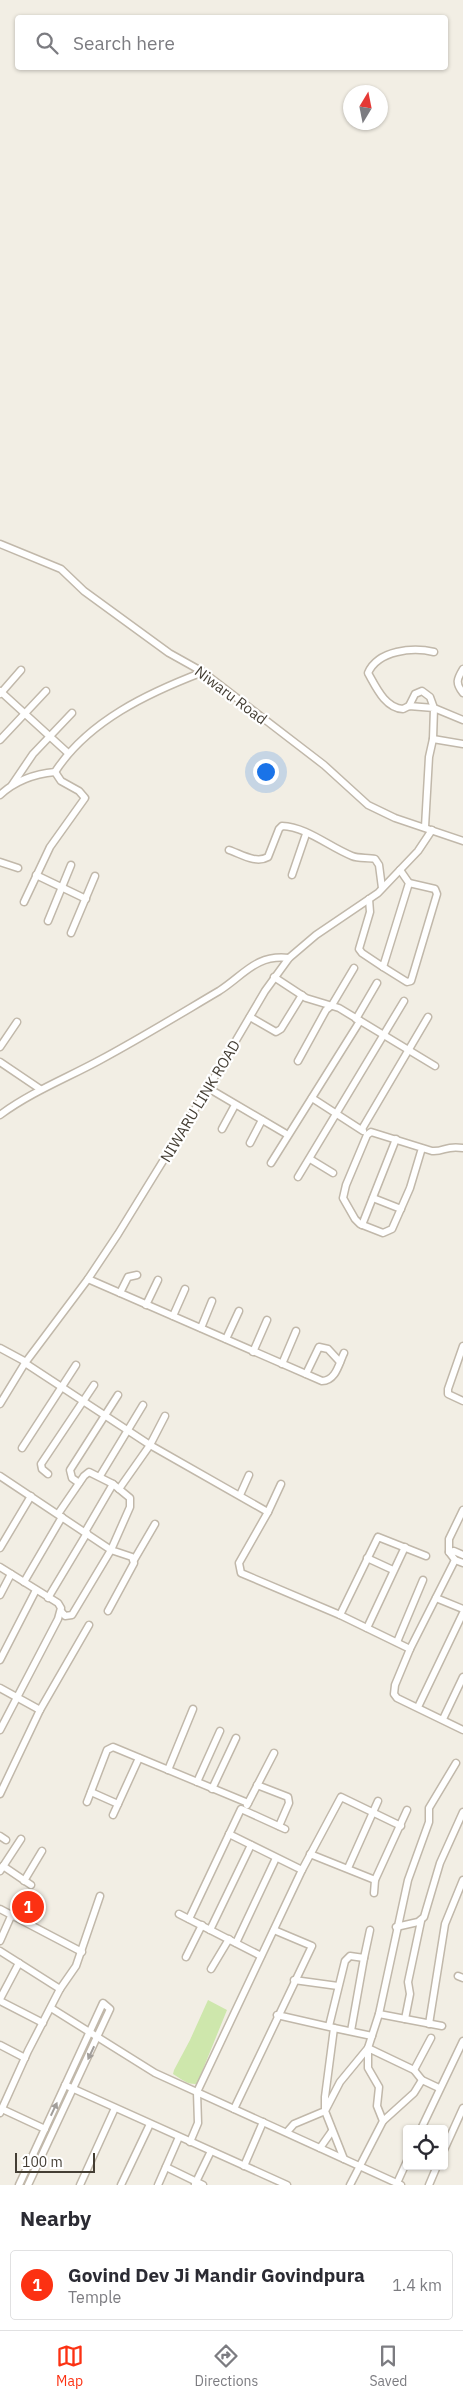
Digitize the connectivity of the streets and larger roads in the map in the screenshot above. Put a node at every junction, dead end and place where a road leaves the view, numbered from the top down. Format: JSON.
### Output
{"nodes":[{"id":1,"x":0,"y":544,"type":"edge"},
{"id":2,"x":434,"y":652,"type":"dead end"},
{"id":3,"x":463,"y":669,"type":"edge"},
{"id":4,"x":21,"y":670,"type":"dead end"},
{"id":5,"x":204,"y":672,"type":"junction"},
{"id":6,"x":46,"y":691,"type":"dead end"},
{"id":7,"x":0,"y":692,"type":"edge"},
{"id":8,"x":463,"y":692,"type":"edge"},
{"id":9,"x":409,"y":706,"type":"junction"},
{"id":10,"x":434,"y":708,"type":"junction"},
{"id":11,"x":72,"y":713,"type":"dead end"},
{"id":12,"x":25,"y":714,"type":"junction"},
{"id":13,"x":463,"y":720,"type":"edge"},
{"id":14,"x":50,"y":736,"type":"junction"},
{"id":15,"x":433,"y":739,"type":"junction"},
{"id":16,"x":0,"y":740,"type":"edge"},
{"id":17,"x":463,"y":744,"type":"edge"},
{"id":18,"x":68,"y":753,"type":"junction"},
{"id":19,"x":55,"y":772,"type":"junction"},
{"id":20,"x":11,"y":786,"type":"junction"},
{"id":21,"x":0,"y":795,"type":"edge"},
{"id":22,"x":425,"y":826,"type":"junction"},
{"id":23,"x":432,"y":830,"type":"junction"},
{"id":24,"x":306,"y":834,"type":"junction"},
{"id":25,"x":463,"y":841,"type":"edge"},
{"id":26,"x":229,"y":850,"type":"dead end"},
{"id":27,"x":0,"y":862,"type":"edge"},
{"id":28,"x":71,"y":865,"type":"dead end"},
{"id":29,"x":18,"y":868,"type":"dead end"},
{"id":30,"x":400,"y":870,"type":"junction"},
{"id":31,"x":36,"y":875,"type":"junction"},
{"id":32,"x":292,"y":875,"type":"dead end"},
{"id":33,"x":95,"y":876,"type":"dead end"},
{"id":34,"x":409,"y":883,"type":"junction"},
{"id":35,"x":61,"y":888,"type":"junction"},
{"id":36,"x":382,"y":888,"type":"junction"},
{"id":37,"x":86,"y":898,"type":"junction"},
{"id":38,"x":369,"y":898,"type":"junction"},
{"id":39,"x":24,"y":902,"type":"dead end"},
{"id":40,"x":48,"y":921,"type":"dead end"},
{"id":41,"x":71,"y":933,"type":"dead end"},
{"id":42,"x":288,"y":958,"type":"junction"},
{"id":43,"x":384,"y":967,"type":"junction"},
{"id":44,"x":354,"y":968,"type":"dead end"},
{"id":45,"x":274,"y":978,"type":"junction"},
{"id":46,"x":377,"y":983,"type":"dead end"},
{"id":47,"x":302,"y":995,"type":"junction"},
{"id":48,"x":404,"y":1001,"type":"dead end"},
{"id":49,"x":332,"y":1005,"type":"junction"},
{"id":50,"x":250,"y":1017,"type":"junction"},
{"id":51,"x":428,"y":1017,"type":"dead end"},
{"id":52,"x":358,"y":1020,"type":"junction"},
{"id":53,"x":17,"y":1022,"type":"dead end"},
{"id":54,"x":384,"y":1035,"type":"junction"},
{"id":55,"x":0,"y":1047,"type":"edge"},
{"id":56,"x":408,"y":1050,"type":"junction"},
{"id":57,"x":298,"y":1061,"type":"dead end"},
{"id":58,"x":0,"y":1062,"type":"edge"},
{"id":59,"x":434,"y":1066,"type":"dead end"},
{"id":60,"x":208,"y":1088,"type":"junction"},
{"id":61,"x":40,"y":1089,"type":"junction"},
{"id":62,"x":312,"y":1098,"type":"junction"},
{"id":63,"x":235,"y":1105,"type":"junction"},
{"id":64,"x":337,"y":1113,"type":"junction"},
{"id":65,"x":0,"y":1115,"type":"edge"},
{"id":66,"x":262,"y":1120,"type":"junction"},
{"id":67,"x":222,"y":1129,"type":"dead end"},
{"id":68,"x":362,"y":1129,"type":"junction"},
{"id":69,"x":288,"y":1135,"type":"junction"},
{"id":70,"x":367,"y":1135,"type":"junction"},
{"id":71,"x":396,"y":1139,"type":"junction"},
{"id":72,"x":250,"y":1143,"type":"dead end"},
{"id":73,"x":422,"y":1148,"type":"junction"},
{"id":74,"x":463,"y":1148,"type":"edge"},
{"id":75,"x":310,"y":1159,"type":"junction"},
{"id":76,"x":271,"y":1163,"type":"dead end"},
{"id":77,"x":333,"y":1173,"type":"dead end"},
{"id":78,"x":298,"y":1177,"type":"dead end"},
{"id":79,"x":373,"y":1198,"type":"junction"},
{"id":80,"x":401,"y":1209,"type":"junction"},
{"id":81,"x":362,"y":1225,"type":"junction"},
{"id":82,"x":137,"y":1275,"type":"dead end"},
{"id":83,"x":88,"y":1279,"type":"junction"},
{"id":84,"x":158,"y":1280,"type":"dead end"},
{"id":85,"x":185,"y":1289,"type":"dead end"},
{"id":86,"x":120,"y":1293,"type":"junction"},
{"id":87,"x":212,"y":1301,"type":"dead end"},
{"id":88,"x":146,"y":1305,"type":"junction"},
{"id":89,"x":239,"y":1311,"type":"dead end"},
{"id":90,"x":173,"y":1316,"type":"junction"},
{"id":91,"x":267,"y":1320,"type":"dead end"},
{"id":92,"x":201,"y":1328,"type":"junction"},
{"id":93,"x":296,"y":1331,"type":"dead end"},
{"id":94,"x":226,"y":1339,"type":"junction"},
{"id":95,"x":463,"y":1346,"type":"edge"},
{"id":96,"x":0,"y":1348,"type":"edge"},
{"id":97,"x":254,"y":1352,"type":"junction"},
{"id":98,"x":344,"y":1353,"type":"dead end"},
{"id":99,"x":26,"y":1362,"type":"junction"},
{"id":100,"x":340,"y":1362,"type":"junction"},
{"id":101,"x":282,"y":1364,"type":"junction"},
{"id":102,"x":76,"y":1365,"type":"dead end"},
{"id":103,"x":306,"y":1374,"type":"junction"},
{"id":104,"x":94,"y":1385,"type":"dead end"},
{"id":105,"x":63,"y":1387,"type":"junction"},
{"id":106,"x":118,"y":1395,"type":"dead end"},
{"id":107,"x":84,"y":1401,"type":"junction"},
{"id":108,"x":463,"y":1401,"type":"edge"},
{"id":109,"x":0,"y":1403,"type":"edge"},
{"id":110,"x":143,"y":1405,"type":"dead end"},
{"id":111,"x":165,"y":1416,"type":"dead end"},
{"id":112,"x":106,"y":1417,"type":"junction"},
{"id":113,"x":128,"y":1431,"type":"junction"},
{"id":114,"x":150,"y":1445,"type":"junction"},
{"id":115,"x":22,"y":1448,"type":"dead end"},
{"id":116,"x":48,"y":1474,"type":"dead end"},
{"id":117,"x":249,"y":1475,"type":"dead end"},
{"id":118,"x":0,"y":1476,"type":"edge"},
{"id":119,"x":100,"y":1476,"type":"junction"},
{"id":120,"x":79,"y":1483,"type":"junction"},
{"id":121,"x":113,"y":1484,"type":"junction"},
{"id":122,"x":281,"y":1484,"type":"dead end"},
{"id":123,"x":119,"y":1490,"type":"junction"},
{"id":124,"x":240,"y":1495,"type":"junction"},
{"id":125,"x":31,"y":1496,"type":"junction"},
{"id":126,"x":463,"y":1510,"type":"edge"},
{"id":127,"x":268,"y":1512,"type":"junction"},
{"id":128,"x":60,"y":1516,"type":"junction"},
{"id":129,"x":155,"y":1524,"type":"dead end"},
{"id":130,"x":86,"y":1533,"type":"junction"},
{"id":131,"x":405,"y":1547,"type":"junction"},
{"id":132,"x":0,"y":1548,"type":"edge"},
{"id":133,"x":111,"y":1550,"type":"junction"},
{"id":134,"x":449,"y":1553,"type":"junction"},
{"id":135,"x":463,"y":1555,"type":"edge"},
{"id":136,"x":426,"y":1556,"type":"dead end"},
{"id":137,"x":367,"y":1558,"type":"junction"},
{"id":138,"x":134,"y":1560,"type":"junction"},
{"id":139,"x":455,"y":1560,"type":"junction"},
{"id":140,"x":463,"y":1564,"type":"edge"},
{"id":141,"x":0,"y":1567,"type":"edge"},
{"id":142,"x":393,"y":1570,"type":"junction"},
{"id":143,"x":11,"y":1574,"type":"junction"},
{"id":144,"x":423,"y":1580,"type":"dead end"},
{"id":145,"x":24,"y":1582,"type":"junction"},
{"id":146,"x":36,"y":1590,"type":"junction"},
{"id":147,"x":0,"y":1595,"type":"edge"},
{"id":148,"x":48,"y":1598,"type":"junction"},
{"id":149,"x":436,"y":1598,"type":"junction"},
{"id":150,"x":108,"y":1611,"type":"dead end"},
{"id":151,"x":463,"y":1611,"type":"edge"},
{"id":152,"x":61,"y":1612,"type":"junction"},
{"id":153,"x":340,"y":1615,"type":"junction"},
{"id":154,"x":89,"y":1625,"type":"dead end"},
{"id":155,"x":367,"y":1628,"type":"junction"},
{"id":156,"x":396,"y":1642,"type":"junction"},
{"id":157,"x":410,"y":1649,"type":"junction"},
{"id":158,"x":0,"y":1660,"type":"edge"},
{"id":159,"x":463,"y":1677,"type":"edge"},
{"id":160,"x":0,"y":1688,"type":"edge"},
{"id":161,"x":17,"y":1698,"type":"junction"},
{"id":162,"x":418,"y":1707,"type":"junction"},
{"id":163,"x":193,"y":1709,"type":"dead end"},
{"id":164,"x":40,"y":1710,"type":"junction"},
{"id":165,"x":443,"y":1719,"type":"junction"},
{"id":166,"x":0,"y":1730,"type":"edge"},
{"id":167,"x":463,"y":1730,"type":"edge"},
{"id":168,"x":220,"y":1731,"type":"dead end"},
{"id":169,"x":236,"y":1738,"type":"dead end"},
{"id":170,"x":274,"y":1753,"type":"dead end"},
{"id":171,"x":138,"y":1758,"type":"junction"},
{"id":172,"x":456,"y":1763,"type":"dead end"},
{"id":173,"x":168,"y":1770,"type":"junction"},
{"id":174,"x":197,"y":1782,"type":"junction"},
{"id":175,"x":257,"y":1786,"type":"junction"},
{"id":176,"x":212,"y":1789,"type":"junction"},
{"id":177,"x":1,"y":1791,"type":"edge"},
{"id":178,"x":91,"y":1792,"type":"junction"},
{"id":179,"x":378,"y":1801,"type":"dead end"},
{"id":180,"x":87,"y":1802,"type":"dead end"},
{"id":181,"x":248,"y":1803,"type":"junction"},
{"id":182,"x":118,"y":1804,"type":"junction"},
{"id":183,"x":407,"y":1810,"type":"dead end"},
{"id":184,"x":245,"y":1811,"type":"junction"},
{"id":185,"x":374,"y":1812,"type":"junction"},
{"id":186,"x":463,"y":1812,"type":"edge"},
{"id":187,"x":113,"y":1815,"type":"dead end"},
{"id":188,"x":401,"y":1826,"type":"junction"},
{"id":189,"x":229,"y":1834,"type":"junction"},
{"id":190,"x":21,"y":1839,"type":"dead end"},
{"id":191,"x":251,"y":1845,"type":"junction"},
{"id":192,"x":42,"y":1852,"type":"dead end"},
{"id":193,"x":310,"y":1854,"type":"junction"},
{"id":194,"x":276,"y":1858,"type":"junction"},
{"id":195,"x":348,"y":1868,"type":"junction"},
{"id":196,"x":1,"y":1869,"type":"edge"},
{"id":197,"x":302,"y":1870,"type":"junction"},
{"id":198,"x":376,"y":1880,"type":"junction"},
{"id":199,"x":463,"y":1880,"type":"edge"},
{"id":200,"x":24,"y":1881,"type":"junction"},
{"id":201,"x":31,"y":1885,"type":"dead end"},
{"id":202,"x":461,"y":1890,"type":"edge"},
{"id":203,"x":374,"y":1893,"type":"dead end"},
{"id":204,"x":100,"y":1896,"type":"dead end"},
{"id":205,"x":0,"y":1909,"type":"edge"},
{"id":206,"x":12,"y":1914,"type":"junction"},
{"id":207,"x":180,"y":1914,"type":"dead end"},
{"id":208,"x":189,"y":1919,"type":"junction"},
{"id":209,"x":421,"y":1920,"type":"junction"},
{"id":210,"x":202,"y":1926,"type":"junction"},
{"id":211,"x":396,"y":1927,"type":"junction"},
{"id":212,"x":210,"y":1930,"type":"junction"},
{"id":213,"x":274,"y":1930,"type":"junction"},
{"id":214,"x":370,"y":1930,"type":"dead end"},
{"id":215,"x":0,"y":1941,"type":"edge"},
{"id":216,"x":232,"y":1941,"type":"junction"},
{"id":217,"x":0,"y":1951,"type":"edge"},
{"id":218,"x":82,"y":1952,"type":"junction"},
{"id":219,"x":261,"y":1956,"type":"junction"},
{"id":220,"x":186,"y":1957,"type":"dead end"},
{"id":221,"x":364,"y":1958,"type":"junction"},
{"id":222,"x":19,"y":1963,"type":"junction"},
{"id":223,"x":211,"y":1969,"type":"dead end"},
{"id":224,"x":294,"y":1980,"type":"junction"},
{"id":225,"x":338,"y":1986,"type":"junction"},
{"id":226,"x":60,"y":1989,"type":"junction"},
{"id":227,"x":0,"y":2000,"type":"edge"},
{"id":228,"x":50,"y":2008,"type":"junction"},
{"id":229,"x":378,"y":2014,"type":"junction"},
{"id":230,"x":277,"y":2015,"type":"junction"},
{"id":231,"x":405,"y":2019,"type":"junction"},
{"id":232,"x":42,"y":2022,"type":"junction"},
{"id":233,"x":429,"y":2024,"type":"junction"},
{"id":234,"x":442,"y":2026,"type":"dead end"},
{"id":235,"x":331,"y":2027,"type":"junction"},
{"id":236,"x":351,"y":2031,"type":"junction"},
{"id":237,"x":90,"y":2032,"type":"junction"},
{"id":238,"x":372,"y":2036,"type":"junction"},
{"id":239,"x":98,"y":2037,"type":"junction"},
{"id":240,"x":431,"y":2038,"type":"dead end"},
{"id":241,"x":462,"y":2044,"type":"edge"},
{"id":242,"x":0,"y":2046,"type":"edge"},
{"id":243,"x":368,"y":2048,"type":"junction"},
{"id":244,"x":25,"y":2058,"type":"junction"},
{"id":245,"x":414,"y":2070,"type":"junction"},
{"id":246,"x":422,"y":2080,"type":"junction"},
{"id":247,"x":65,"y":2085,"type":"junction"},
{"id":248,"x":439,"y":2088,"type":"junction"},
{"id":249,"x":74,"y":2089,"type":"junction"},
{"id":250,"x":197,"y":2092,"type":"junction"},
{"id":251,"x":115,"y":2108,"type":"junction"},
{"id":252,"x":463,"y":2108,"type":"edge"},
{"id":253,"x":234,"y":2109,"type":"junction"},
{"id":254,"x":1,"y":2111,"type":"edge"},
{"id":255,"x":326,"y":2111,"type":"junction"},
{"id":256,"x":383,"y":2121,"type":"junction"},
{"id":257,"x":263,"y":2122,"type":"junction"},
{"id":258,"x":150,"y":2124,"type":"junction"},
{"id":259,"x":423,"y":2125,"type":"edge"},
{"id":260,"x":45,"y":2129,"type":"junction"},
{"id":261,"x":332,"y":2131,"type":"junction"},
{"id":262,"x":287,"y":2132,"type":"junction"},
{"id":263,"x":179,"y":2137,"type":"junction"},
{"id":264,"x":190,"y":2142,"type":"junction"},
{"id":265,"x":448,"y":2142,"type":"edge"},
{"id":266,"x":320,"y":2148,"type":"junction"},
{"id":267,"x":211,"y":2151,"type":"junction"},
{"id":268,"x":344,"y":2159,"type":"junction"},
{"id":269,"x":244,"y":2166,"type":"junction"},
{"id":270,"x":359,"y":2166,"type":"junction"},
{"id":271,"x":166,"y":2167,"type":"junction"},
{"id":272,"x":403,"y":2169,"type":"edge"},
{"id":273,"x":435,"y":2170,"type":"edge"},
{"id":274,"x":196,"y":2183,"type":"edge"},
{"id":275,"x":277,"y":2183,"type":"edge"},
{"id":276,"x":83,"y":2184,"type":"edge"},
{"id":277,"x":396,"y":2184,"type":"edge"},
{"id":278,"x":19,"y":2185,"type":"edge"},
{"id":279,"x":28,"y":2185,"type":"edge"},
{"id":280,"x":122,"y":2185,"type":"edge"},
{"id":281,"x":158,"y":2185,"type":"edge"},
{"id":282,"x":204,"y":2185,"type":"edge"},
{"id":283,"x":287,"y":2185,"type":"edge"},
{"id":284,"x":350,"y":2185,"type":"edge"},
{"id":285,"x":429,"y":2185,"type":"edge"}],
"edges":[{"from":1,"to":5,"type":"street","name":"Niwaru Road"},
{"from":2,"to":9,"type":"street"},
{"from":3,"to":8,"type":"street"},
{"from":4,"to":7,"type":"street"},
{"from":5,"to":18,"type":"street"},
{"from":5,"to":22,"type":"street","name":"Niwaru Road"},
{"from":6,"to":12,"type":"street"},
{"from":7,"to":12,"type":"street"},
{"from":9,"to":10,"type":"street"},
{"from":9,"to":10,"type":"street"},
{"from":10,"to":13,"type":"street"},
{"from":10,"to":15,"type":"street"},
{"from":11,"to":14,"type":"street"},
{"from":12,"to":14,"type":"street"},
{"from":12,"to":16,"type":"street"},
{"from":14,"to":18,"type":"street"},
{"from":14,"to":20,"type":"street"},
{"from":15,"to":17,"type":"street"},
{"from":15,"to":22,"type":"street"},
{"from":18,"to":19,"type":"street"},
{"from":19,"to":20,"type":"street"},
{"from":19,"to":31,"type":"street"},
{"from":20,"to":21,"type":"street"},
{"from":22,"to":23,"type":"street","name":"Niwaru Road"},
{"from":23,"to":25,"type":"street","name":"Niwaru Road"},
{"from":23,"to":30,"type":"street","name":"NIWARU LINK ROAD"},
{"from":24,"to":26,"type":"street"},
{"from":24,"to":32,"type":"street"},
{"from":24,"to":36,"type":"street"},
{"from":27,"to":29,"type":"street"},
{"from":28,"to":35,"type":"street"},
{"from":30,"to":34,"type":"street"},
{"from":30,"to":36,"type":"street","name":"NIWARU LINK ROAD"},
{"from":31,"to":35,"type":"street"},
{"from":31,"to":39,"type":"street"},
{"from":33,"to":37,"type":"street"},
{"from":34,"to":43,"type":"street"},
{"from":34,"to":43,"type":"street"},
{"from":35,"to":37,"type":"street"},
{"from":35,"to":40,"type":"street"},
{"from":36,"to":38,"type":"street","name":"NIWARU LINK ROAD"},
{"from":37,"to":41,"type":"street"},
{"from":38,"to":42,"type":"street","name":"NIWARU LINK ROAD"},
{"from":38,"to":43,"type":"street"},
{"from":42,"to":45,"type":"street","name":"NIWARU LINK ROAD"},
{"from":42,"to":61,"type":"street"},
{"from":44,"to":49,"type":"street"},
{"from":45,"to":47,"type":"street"},
{"from":45,"to":50,"type":"street","name":"NIWARU LINK ROAD"},
{"from":46,"to":52,"type":"street"},
{"from":47,"to":49,"type":"street"},
{"from":47,"to":50,"type":"street"},
{"from":48,"to":54,"type":"street"},
{"from":49,"to":52,"type":"street"},
{"from":49,"to":57,"type":"street"},
{"from":50,"to":60,"type":"street","name":"NIWARU LINK ROAD"},
{"from":51,"to":56,"type":"street"},
{"from":52,"to":54,"type":"street"},
{"from":52,"to":62,"type":"street"},
{"from":53,"to":55,"type":"street"},
{"from":54,"to":56,"type":"street"},
{"from":54,"to":64,"type":"street"},
{"from":56,"to":59,"type":"street"},
{"from":56,"to":68,"type":"street"},
{"from":58,"to":61,"type":"street"},
{"from":60,"to":63,"type":"street"},
{"from":60,"to":83,"type":"street","name":"NIWARU LINK ROAD"},
{"from":61,"to":65,"type":"street"},
{"from":62,"to":64,"type":"street"},
{"from":62,"to":69,"type":"street"},
{"from":63,"to":66,"type":"street"},
{"from":63,"to":67,"type":"street"},
{"from":64,"to":68,"type":"street"},
{"from":64,"to":75,"type":"street"},
{"from":66,"to":69,"type":"street"},
{"from":66,"to":72,"type":"street"},
{"from":68,"to":70,"type":"street"},
{"from":69,"to":76,"type":"street"},
{"from":70,"to":71,"type":"street"},
{"from":70,"to":81,"type":"street"},
{"from":71,"to":73,"type":"street"},
{"from":71,"to":79,"type":"street"},
{"from":73,"to":74,"type":"street"},
{"from":73,"to":80,"type":"street"},
{"from":75,"to":77,"type":"street"},
{"from":75,"to":78,"type":"street"},
{"from":79,"to":80,"type":"street"},
{"from":79,"to":81,"type":"street"},
{"from":80,"to":81,"type":"street"},
{"from":82,"to":86,"type":"street"},
{"from":83,"to":86,"type":"street"},
{"from":83,"to":99,"type":"street","name":"NIWARU LINK ROAD"},
{"from":84,"to":88,"type":"street"},
{"from":85,"to":90,"type":"street"},
{"from":86,"to":88,"type":"street"},
{"from":87,"to":92,"type":"street"},
{"from":88,"to":90,"type":"street"},
{"from":89,"to":94,"type":"street"},
{"from":90,"to":92,"type":"street"},
{"from":91,"to":97,"type":"street"},
{"from":92,"to":94,"type":"street"},
{"from":93,"to":101,"type":"street"},
{"from":94,"to":97,"type":"street"},
{"from":95,"to":108,"type":"street"},
{"from":96,"to":99,"type":"street"},
{"from":97,"to":101,"type":"street"},
{"from":98,"to":100,"type":"street"},
{"from":99,"to":105,"type":"street"},
{"from":99,"to":109,"type":"street","name":"NIWARU LINK ROAD"},
{"from":100,"to":103,"type":"street"},
{"from":100,"to":103,"type":"street"},
{"from":101,"to":103,"type":"street"},
{"from":102,"to":105,"type":"street"},
{"from":104,"to":107,"type":"street"},
{"from":105,"to":107,"type":"street"},
{"from":105,"to":115,"type":"street"},
{"from":106,"to":112,"type":"street"},
{"from":107,"to":112,"type":"street"},
{"from":107,"to":116,"type":"street"},
{"from":110,"to":113,"type":"street"},
{"from":111,"to":114,"type":"street"},
{"from":112,"to":113,"type":"street"},
{"from":112,"to":120,"type":"street"},
{"from":113,"to":114,"type":"street"},
{"from":113,"to":119,"type":"street"},
{"from":114,"to":123,"type":"street"},
{"from":114,"to":124,"type":"street"},
{"from":117,"to":124,"type":"street"},
{"from":118,"to":125,"type":"street"},
{"from":119,"to":120,"type":"street"},
{"from":119,"to":121,"type":"street"},
{"from":120,"to":128,"type":"street"},
{"from":121,"to":123,"type":"street"},
{"from":121,"to":130,"type":"street"},
{"from":122,"to":127,"type":"street"},
{"from":123,"to":133,"type":"street"},
{"from":124,"to":127,"type":"street"},
{"from":125,"to":128,"type":"street"},
{"from":125,"to":132,"type":"street"},
{"from":126,"to":134,"type":"street"},
{"from":127,"to":153,"type":"street"},
{"from":128,"to":130,"type":"street"},
{"from":128,"to":145,"type":"street"},
{"from":129,"to":138,"type":"street"},
{"from":130,"to":133,"type":"street"},
{"from":130,"to":148,"type":"street"},
{"from":131,"to":136,"type":"street"},
{"from":131,"to":137,"type":"street"},
{"from":131,"to":142,"type":"street"},
{"from":133,"to":138,"type":"street"},
{"from":133,"to":152,"type":"street"},
{"from":134,"to":135,"type":"street"},
{"from":134,"to":139,"type":"street"},
{"from":137,"to":142,"type":"street"},
{"from":137,"to":153,"type":"street"},
{"from":138,"to":150,"type":"street"},
{"from":139,"to":140,"type":"street"},
{"from":139,"to":149,"type":"street"},
{"from":141,"to":143,"type":"street"},
{"from":142,"to":155,"type":"street"},
{"from":143,"to":145,"type":"street"},
{"from":143,"to":147,"type":"street"},
{"from":144,"to":156,"type":"street"},
{"from":145,"to":146,"type":"street"},
{"from":146,"to":148,"type":"street"},
{"from":146,"to":158,"type":"street"},
{"from":148,"to":152,"type":"street"},
{"from":149,"to":151,"type":"street"},
{"from":149,"to":157,"type":"street"},
{"from":151,"to":162,"type":"street"},
{"from":152,"to":161,"type":"street"},
{"from":153,"to":155,"type":"street"},
{"from":154,"to":164,"type":"street"},
{"from":155,"to":156,"type":"street"},
{"from":156,"to":157,"type":"street"},
{"from":157,"to":162,"type":"street"},
{"from":159,"to":165,"type":"street"},
{"from":160,"to":161,"type":"street"},
{"from":161,"to":164,"type":"street"},
{"from":161,"to":166,"type":"street"},
{"from":162,"to":165,"type":"street"},
{"from":163,"to":173,"type":"street"},
{"from":164,"to":177,"type":"street"},
{"from":165,"to":167,"type":"street"},
{"from":168,"to":174,"type":"street"},
{"from":169,"to":176,"type":"street"},
{"from":170,"to":175,"type":"street"},
{"from":171,"to":173,"type":"street"},
{"from":171,"to":178,"type":"street"},
{"from":171,"to":182,"type":"street"},
{"from":172,"to":211,"type":"street"},
{"from":173,"to":174,"type":"street"},
{"from":174,"to":176,"type":"street"},
{"from":175,"to":181,"type":"street"},
{"from":175,"to":184,"type":"street"},
{"from":176,"to":181,"type":"street"},
{"from":178,"to":180,"type":"street"},
{"from":178,"to":182,"type":"street"},
{"from":179,"to":185,"type":"street"},
{"from":181,"to":184,"type":"street"},
{"from":182,"to":187,"type":"street"},
{"from":183,"to":188,"type":"street"},
{"from":184,"to":189,"type":"street"},
{"from":185,"to":188,"type":"street"},
{"from":185,"to":193,"type":"street"},
{"from":185,"to":195,"type":"street"},
{"from":186,"to":209,"type":"street"},
{"from":188,"to":198,"type":"street"},
{"from":189,"to":191,"type":"street"},
{"from":189,"to":208,"type":"street"},
{"from":190,"to":196,"type":"street"},
{"from":191,"to":194,"type":"street"},
{"from":191,"to":212,"type":"street"},
{"from":192,"to":200,"type":"street"},
{"from":193,"to":195,"type":"street"},
{"from":193,"to":197,"type":"street"},
{"from":194,"to":197,"type":"street"},
{"from":194,"to":216,"type":"street"},
{"from":195,"to":198,"type":"street"},
{"from":196,"to":200,"type":"street"},
{"from":197,"to":213,"type":"street"},
{"from":198,"to":203,"type":"street"},
{"from":199,"to":202,"type":"street"},
{"from":200,"to":201,"type":"street"},
{"from":202,"to":233,"type":"street"},
{"from":204,"to":218,"type":"street"},
{"from":205,"to":206,"type":"street"},
{"from":206,"to":215,"type":"street"},
{"from":206,"to":218,"type":"street"},
{"from":207,"to":208,"type":"street"},
{"from":208,"to":210,"type":"street"},
{"from":209,"to":211,"type":"street"},
{"from":209,"to":231,"type":"street"},
{"from":210,"to":212,"type":"street"},
{"from":210,"to":220,"type":"street"},
{"from":211,"to":229,"type":"street"},
{"from":212,"to":216,"type":"street"},
{"from":213,"to":219,"type":"street"},
{"from":213,"to":224,"type":"street"},
{"from":214,"to":221,"type":"street"},
{"from":216,"to":219,"type":"street"},
{"from":216,"to":223,"type":"street"},
{"from":217,"to":222,"type":"street"},
{"from":218,"to":226,"type":"street"},
{"from":219,"to":250,"type":"street"},
{"from":221,"to":225,"type":"street"},
{"from":221,"to":236,"type":"street"},
{"from":222,"to":226,"type":"street"},
{"from":222,"to":227,"type":"street"},
{"from":224,"to":225,"type":"street"},
{"from":224,"to":230,"type":"street"},
{"from":225,"to":235,"type":"street"},
{"from":226,"to":228,"type":"street"},
{"from":227,"to":232,"type":"street"},
{"from":228,"to":232,"type":"street"},
{"from":228,"to":237,"type":"street"},
{"from":229,"to":231,"type":"street"},
{"from":229,"to":238,"type":"street"},
{"from":230,"to":235,"type":"street"},
{"from":230,"to":253,"type":"street"},
{"from":231,"to":233,"type":"street"},
{"from":232,"to":244,"type":"street"},
{"from":233,"to":234,"type":"street"},
{"from":235,"to":236,"type":"street"},
{"from":235,"to":255,"type":"street"},
{"from":236,"to":238,"type":"street"},
{"from":237,"to":239,"type":"street"},
{"from":237,"to":239,"type":"street"},
{"from":237,"to":247,"type":"street"},
{"from":238,"to":243,"type":"street"},
{"from":239,"to":249,"type":"street","one_way":true},
{"from":239,"to":250,"type":"street"},
{"from":240,"to":245,"type":"street"},
{"from":241,"to":248,"type":"street"},
{"from":242,"to":244,"type":"street"},
{"from":243,"to":245,"type":"street"},
{"from":243,"to":255,"type":"street"},
{"from":243,"to":256,"type":"street"},
{"from":244,"to":254,"type":"street"},
{"from":245,"to":246,"type":"street"},
{"from":246,"to":248,"type":"street"},
{"from":246,"to":256,"type":"street"},
{"from":247,"to":249,"type":"street"},
{"from":260,"to":247,"type":"street","one_way":true},
{"from":248,"to":259,"type":"street"},
{"from":249,"to":251,"type":"street"},
{"from":249,"to":279,"type":"street"},
{"from":250,"to":253,"type":"street"},
{"from":250,"to":264,"type":"street"},
{"from":251,"to":258,"type":"street"},
{"from":251,"to":276,"type":"street"},
{"from":252,"to":265,"type":"street"},
{"from":253,"to":257,"type":"street"},
{"from":254,"to":260,"type":"street"},
{"from":255,"to":261,"type":"street"},
{"from":255,"to":262,"type":"street"},
{"from":256,"to":270,"type":"street"},
{"from":257,"to":262,"type":"street"},
{"from":257,"to":269,"type":"street"},
{"from":258,"to":263,"type":"street"},
{"from":258,"to":280,"type":"street"},
{"from":260,"to":278,"type":"street"},
{"from":261,"to":266,"type":"street"},
{"from":261,"to":268,"type":"street"},
{"from":262,"to":266,"type":"street"},
{"from":263,"to":264,"type":"street"},
{"from":263,"to":271,"type":"street"},
{"from":264,"to":267,"type":"street"},
{"from":266,"to":268,"type":"street"},
{"from":267,"to":269,"type":"street"},
{"from":267,"to":274,"type":"street"},
{"from":268,"to":270,"type":"street"},
{"from":269,"to":275,"type":"street"},
{"from":270,"to":277,"type":"street"},
{"from":270,"to":284,"type":"street"},
{"from":271,"to":274,"type":"street"},
{"from":271,"to":281,"type":"street"},
{"from":272,"to":277,"type":"street"},
{"from":273,"to":285,"type":"street"},
{"from":274,"to":282,"type":"street"},
{"from":275,"to":283,"type":"street"}]}
